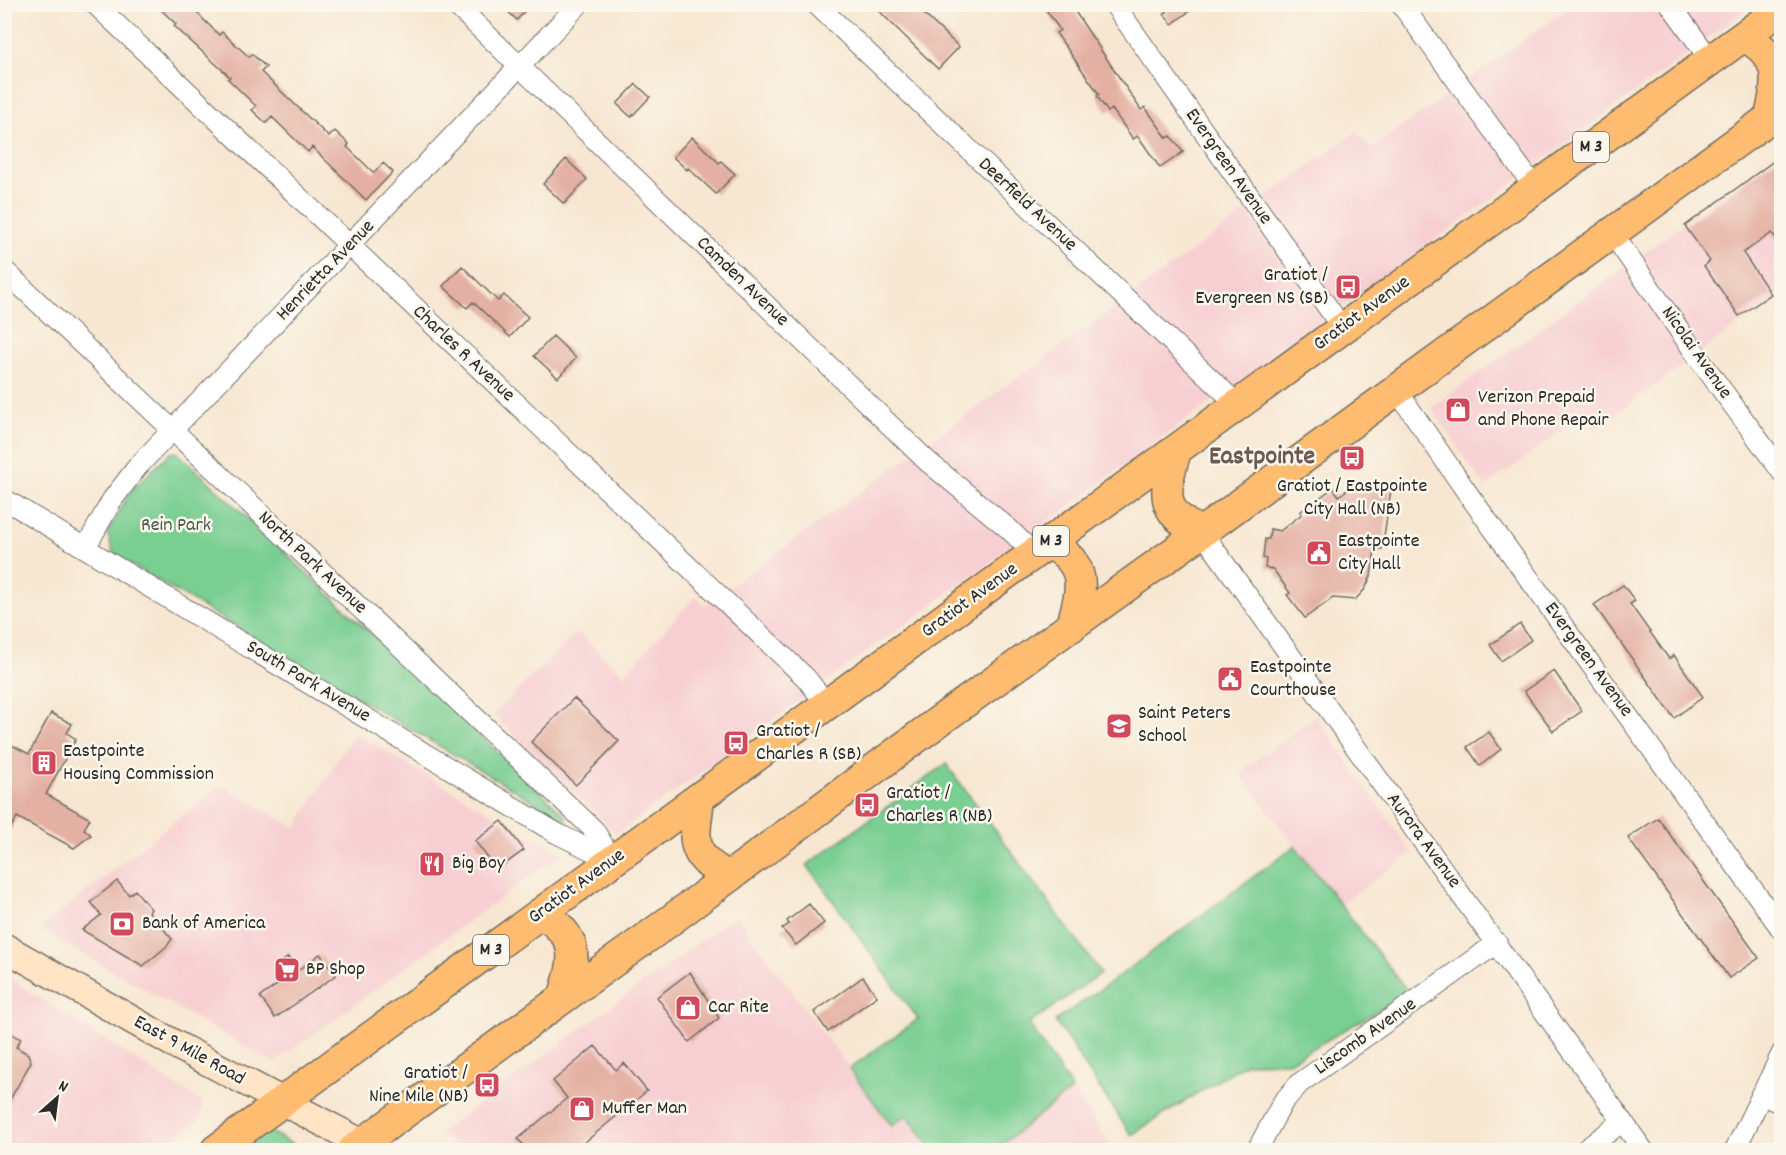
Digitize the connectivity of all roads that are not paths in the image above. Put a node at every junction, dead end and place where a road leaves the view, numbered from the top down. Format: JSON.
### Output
{"nodes":[{"id":1,"x":95,"y":4,"type":"edge"},
{"id":2,"x":455,"y":4,"type":"edge"},
{"id":3,"x":579,"y":4,"type":"edge"},
{"id":4,"x":816,"y":4,"type":"edge"},
{"id":5,"x":1114,"y":4,"type":"edge"},
{"id":6,"x":1401,"y":4,"type":"edge"},
{"id":7,"x":1670,"y":4,"type":"edge"},
{"id":8,"x":1782,"y":8,"type":"edge"},
{"id":9,"x":1744,"y":36,"type":"junction"},
{"id":10,"x":1711,"y":60,"type":"junction"},
{"id":11,"x":520,"y":66,"type":"junction"},
{"id":12,"x":1776,"y":113,"type":"edge"},
{"id":13,"x":1535,"y":188,"type":"junction"},
{"id":14,"x":1612,"y":233,"type":"junction"},
{"id":15,"x":349,"y":247,"type":"junction"},
{"id":16,"x":4,"y":270,"type":"edge"},
{"id":17,"x":1343,"y":329,"type":"junction"},
{"id":18,"x":1396,"y":389,"type":"junction"},
{"id":19,"x":1238,"y":405,"type":"junction"},
{"id":20,"x":173,"y":430,"type":"junction"},
{"id":21,"x":1176,"y":451,"type":"junction"},
{"id":22,"x":1782,"y":471,"type":"edge"},
{"id":23,"x":4,"y":499,"type":"edge"},
{"id":24,"x":1202,"y":532,"type":"junction"},
{"id":25,"x":86,"y":547,"type":"junction"},
{"id":26,"x":1041,"y":549,"type":"junction"},
{"id":27,"x":1071,"y":627,"type":"junction"},
{"id":28,"x":828,"y":706,"type":"junction"},
{"id":29,"x":699,"y":798,"type":"junction"},
{"id":30,"x":613,"y":861,"type":"junction"},
{"id":31,"x":729,"y":877,"type":"junction"},
{"id":32,"x":541,"y":913,"type":"junction"},
{"id":33,"x":1782,"y":930,"type":"edge"},
{"id":34,"x":1497,"y":944,"type":"junction"},
{"id":35,"x":4,"y":947,"type":"edge"},
{"id":36,"x":563,"y":998,"type":"junction"},
{"id":37,"x":1782,"y":1053,"type":"edge"},
{"id":38,"x":1761,"y":1094,"type":"junction"},
{"id":39,"x":283,"y":1102,"type":"junction"},
{"id":40,"x":1782,"y":1104,"type":"edge"},
{"id":41,"x":1623,"y":1121,"type":"junction"},
{"id":42,"x":363,"y":1148,"type":"edge"},
{"id":43,"x":216,"y":1150,"type":"edge"},
{"id":44,"x":1257,"y":1150,"type":"edge"},
{"id":45,"x":1585,"y":1150,"type":"edge"},
{"id":46,"x":1643,"y":1150,"type":"edge"},
{"id":47,"x":1734,"y":1150,"type":"edge"}],
"edges":[{"from":1,"to":15,"type":"street","name":"Charles R Avenue"},
{"from":2,"to":11,"type":"street","name":"Camden Avenue"},
{"from":3,"to":11,"type":"street","name":"Henrietta Avenue"},
{"from":4,"to":19,"type":"street","name":"Deerfield Avenue"},
{"from":5,"to":17,"type":"street","name":"Evergreen Avenue"},
{"from":6,"to":13,"type":"street"},
{"from":7,"to":10,"type":"street"},
{"from":8,"to":9,"type":"main road","name":"Gratiot Avenue","number":"M 3"},
{"from":9,"to":10,"type":"main road","name":"Gratiot Avenue","number":"M 3"},
{"from":9,"to":12,"type":"main road"},
{"from":10,"to":13,"type":"main road","name":"Gratiot Avenue","number":"M 3"},
{"from":11,"to":15,"type":"street","name":"Henrietta Avenue"},
{"from":11,"to":26,"type":"street","name":"Camden Avenue"},
{"from":12,"to":14,"type":"main road"},
{"from":13,"to":17,"type":"main road","name":"Gratiot Avenue","number":"M 3"},
{"from":14,"to":18,"type":"main road"},
{"from":14,"to":22,"type":"street","name":"Nicolai Avenue"},
{"from":15,"to":20,"type":"street","name":"Henrietta Avenue"},
{"from":15,"to":28,"type":"street","name":"Charles R Avenue"},
{"from":16,"to":20,"type":"street","name":"North Park Avenue"},
{"from":17,"to":19,"type":"main road","name":"Gratiot Avenue","number":"M 3"},
{"from":18,"to":24,"type":"main road"},
{"from":18,"to":33,"type":"street","name":"Evergreen Avenue"},
{"from":19,"to":21,"type":"main road","name":"Gratiot Avenue","number":"M 3"},
{"from":20,"to":25,"type":"street","name":"Henrietta Avenue"},
{"from":20,"to":30,"type":"street","name":"North Park Avenue"},
{"from":21,"to":24,"type":"main road"},
{"from":21,"to":26,"type":"main road","name":"Gratiot Avenue","number":"M 3"},
{"from":23,"to":25,"type":"street","name":"South Park Avenue"},
{"from":24,"to":27,"type":"main road"},
{"from":24,"to":34,"type":"street","name":"Aurora Avenue"},
{"from":25,"to":30,"type":"street","name":"South Park Avenue"},
{"from":26,"to":27,"type":"main road"},
{"from":26,"to":28,"type":"main road","name":"Gratiot Avenue","number":"M 3"},
{"from":27,"to":31,"type":"main road"},
{"from":28,"to":29,"type":"main road","name":"Gratiot Avenue","number":"M 3"},
{"from":29,"to":30,"type":"main road","name":"Gratiot Avenue","number":"M 3"},
{"from":29,"to":31,"type":"main road"},
{"from":30,"to":32,"type":"main road","name":"Gratiot Avenue","number":"M 3"},
{"from":31,"to":36,"type":"main road"},
{"from":32,"to":36,"type":"main road"},
{"from":32,"to":39,"type":"main road","name":"Gratiot Avenue","number":"M 3"},
{"from":34,"to":41,"type":"street","name":"Aurora Avenue"},
{"from":34,"to":44,"type":"street","name":"Liscomb Avenue"},
{"from":35,"to":39,"type":"main road","name":"East 9 Mile Road"},
{"from":36,"to":42,"type":"main road"},
{"from":37,"to":38,"type":"street"},
{"from":38,"to":40,"type":"street"},
{"from":38,"to":47,"type":"street"},
{"from":39,"to":42,"type":"main road","name":"East 9 Mile Road"},
{"from":39,"to":43,"type":"main road","name":"Gratiot Avenue","number":"M 3"},
{"from":41,"to":45,"type":"street"},
{"from":41,"to":46,"type":"street","name":"Aurora Avenue"}]}
